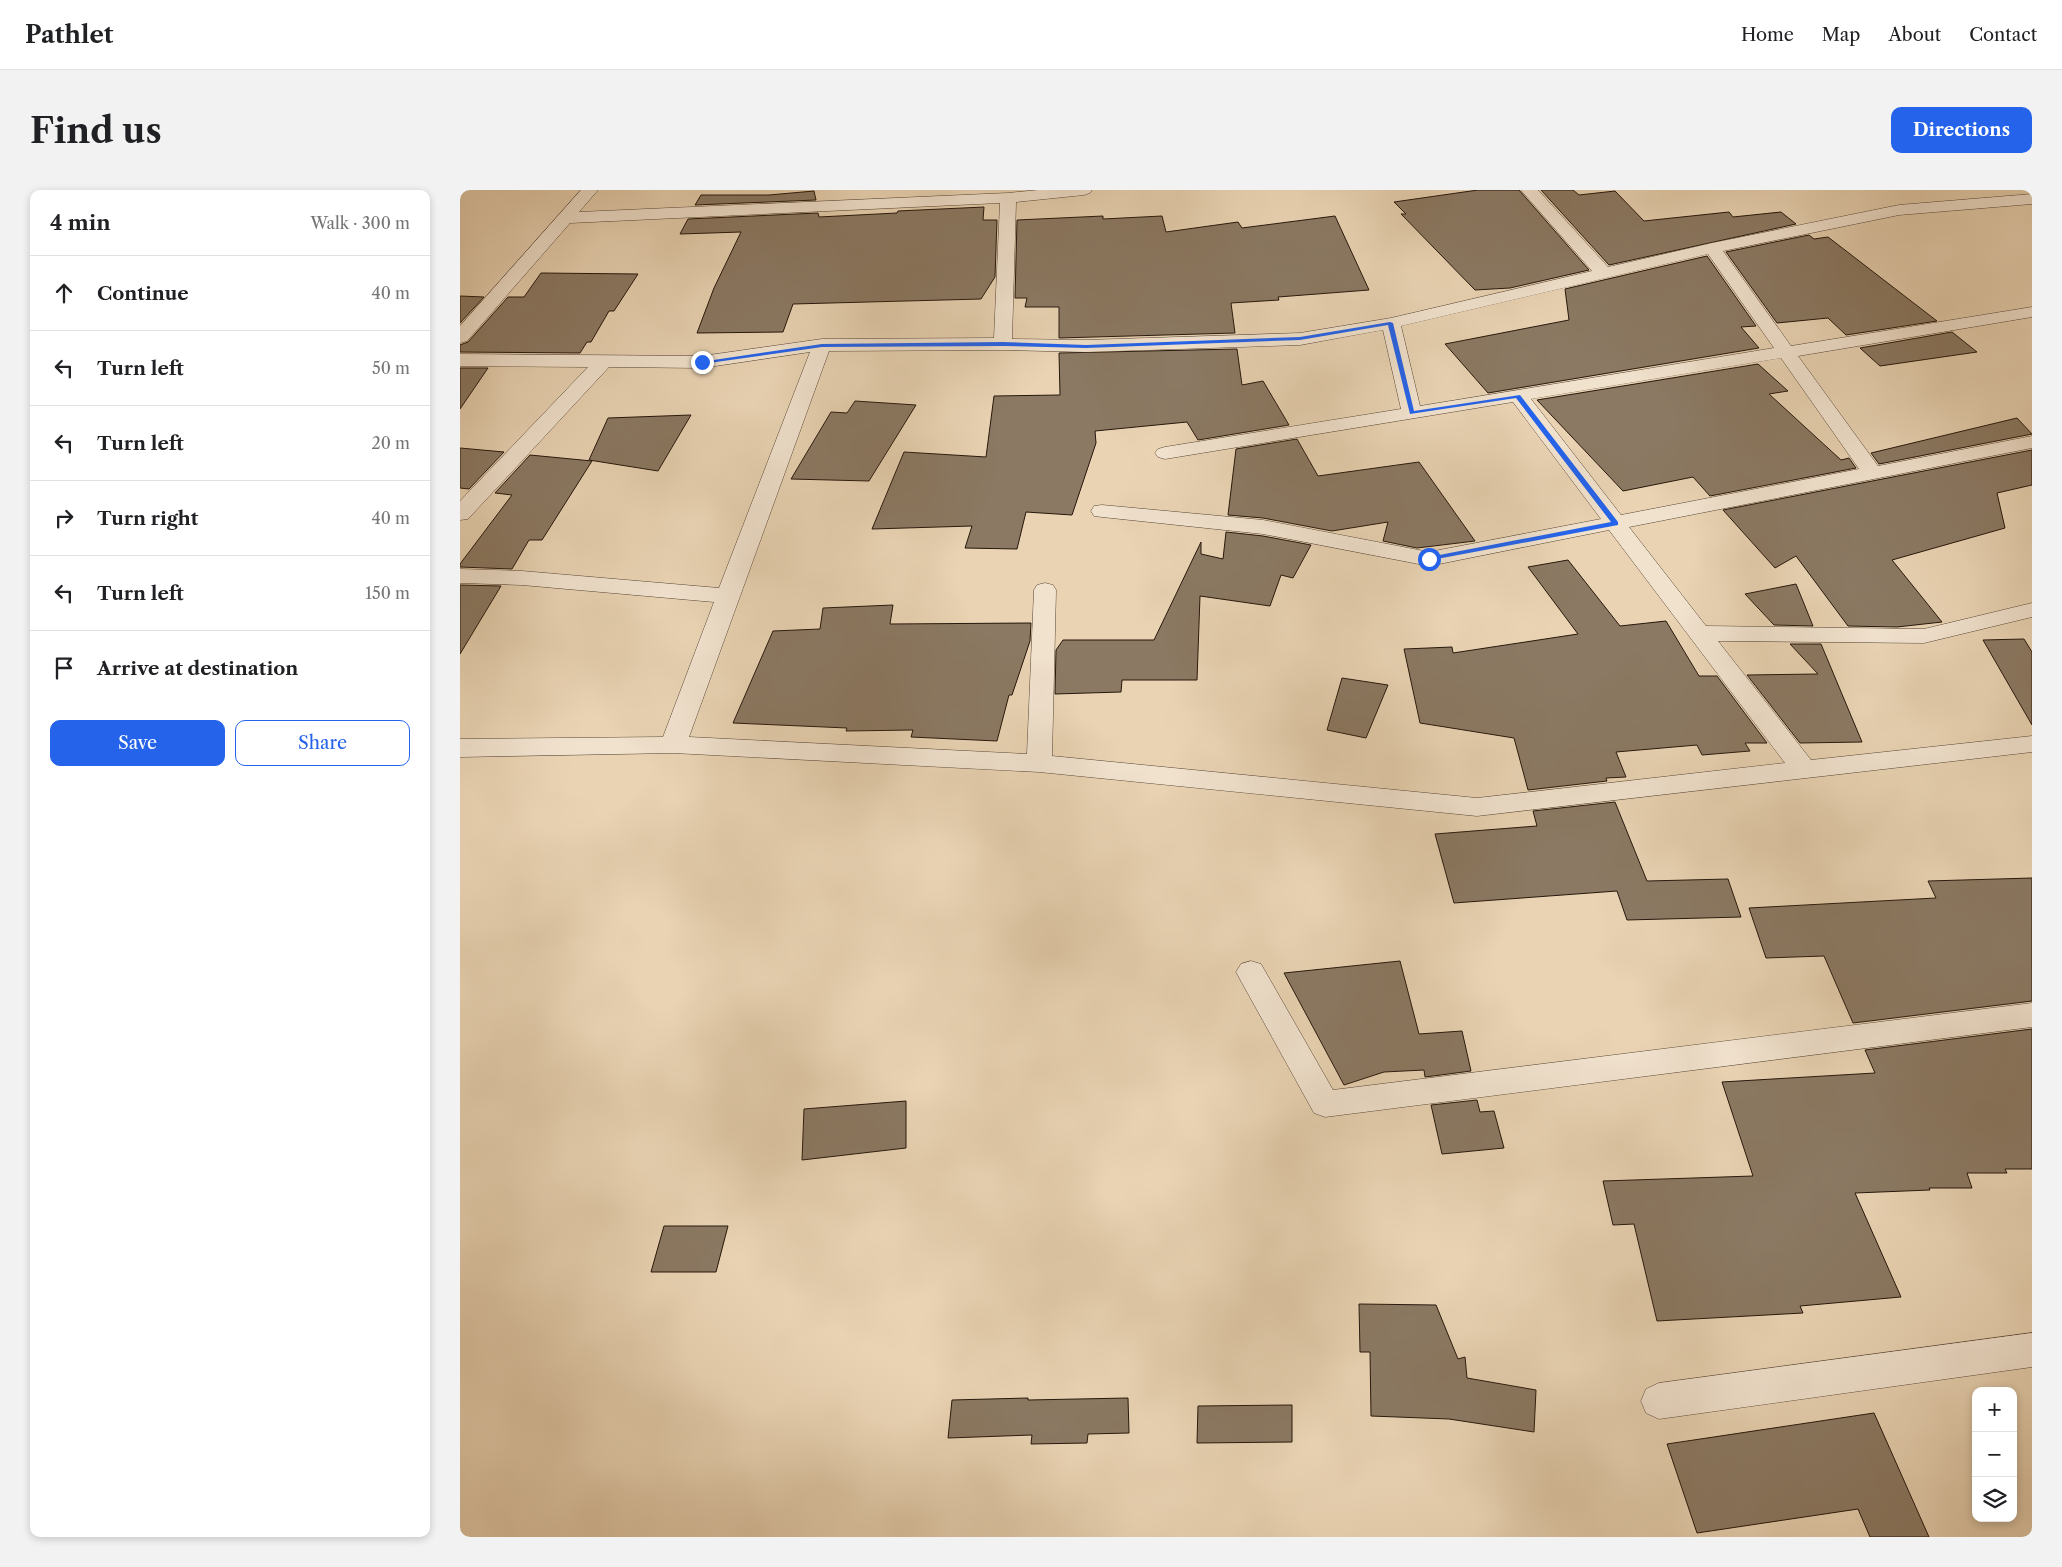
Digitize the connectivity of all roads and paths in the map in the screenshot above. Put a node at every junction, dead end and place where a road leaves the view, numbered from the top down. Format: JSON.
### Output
{"nodes":[{"id":1,"x":590,"y":190,"type":"edge"},
{"id":2,"x":1084,"y":190,"type":"edge"},
{"id":3,"x":1529,"y":190,"type":"edge"},
{"id":4,"x":1008,"y":198,"type":"junction"},
{"id":5,"x":2030,"y":201,"type":"edge"},
{"id":6,"x":566,"y":218,"type":"junction"},
{"id":7,"x":1712,"y":248,"type":"junction"},
{"id":8,"x":1604,"y":273,"type":"junction"},
{"id":9,"x":2032,"y":312,"type":"edge"},
{"id":10,"x":1390,"y":323,"type":"junction"},
{"id":11,"x":460,"y":337,"type":"edge"},
{"id":12,"x":1003,"y":344,"type":"junction"},
{"id":13,"x":822,"y":346,"type":"junction"},
{"id":14,"x":1787,"y":352,"type":"junction"},
{"id":15,"x":460,"y":360,"type":"edge"},
{"id":16,"x":605,"y":360,"type":"junction"},
{"id":17,"x":1518,"y":396,"type":"junction"},
{"id":18,"x":1412,"y":413,"type":"junction"},
{"id":19,"x":2032,"y":442,"type":"edge"},
{"id":20,"x":1165,"y":453,"type":"dead end"},
{"id":21,"x":1872,"y":474,"type":"junction"},
{"id":22,"x":1102,"y":511,"type":"dead end"},
{"id":23,"x":460,"y":514,"type":"edge"},
{"id":24,"x":1615,"y":523,"type":"junction"},
{"id":25,"x":460,"y":576,"type":"edge"},
{"id":26,"x":1045,"y":590,"type":"dead end"},
{"id":27,"x":728,"y":596,"type":"junction"},
{"id":28,"x":2032,"y":610,"type":"edge"},
{"id":29,"x":1699,"y":633,"type":"junction"},
{"id":30,"x":2032,"y":744,"type":"edge"},
{"id":31,"x":673,"y":745,"type":"junction"},
{"id":32,"x":460,"y":748,"type":"edge"},
{"id":33,"x":1039,"y":764,"type":"junction"},
{"id":34,"x":1804,"y":770,"type":"junction"},
{"id":35,"x":1251,"y":972,"type":"dead end"},
{"id":36,"x":2032,"y":1015,"type":"edge"},
{"id":37,"x":2032,"y":1350,"type":"edge"},
{"id":38,"x":1659,"y":1401,"type":"dead end"}],
"edges":[{"from":1,"to":6,"type":"street"},
{"from":2,"to":4,"type":"street"},
{"from":3,"to":8,"type":"street"},
{"from":4,"to":6,"type":"street"},
{"from":4,"to":12,"type":"street"},
{"from":5,"to":7,"type":"street"},
{"from":6,"to":11,"type":"street"},
{"from":7,"to":8,"type":"street"},
{"from":7,"to":14,"type":"street"},
{"from":8,"to":10,"type":"street"},
{"from":9,"to":14,"type":"street"},
{"from":10,"to":12,"type":"street"},
{"from":10,"to":18,"type":"street"},
{"from":12,"to":13,"type":"street"},
{"from":13,"to":16,"type":"street"},
{"from":13,"to":27,"type":"street"},
{"from":14,"to":17,"type":"street"},
{"from":14,"to":21,"type":"street"},
{"from":15,"to":16,"type":"street"},
{"from":16,"to":23,"type":"street"},
{"from":17,"to":18,"type":"street"},
{"from":17,"to":24,"type":"street"},
{"from":18,"to":20,"type":"street"},
{"from":19,"to":21,"type":"street"},
{"from":21,"to":24,"type":"street"},
{"from":22,"to":24,"type":"street"},
{"from":24,"to":29,"type":"street"},
{"from":25,"to":27,"type":"street"},
{"from":26,"to":33,"type":"street"},
{"from":27,"to":31,"type":"street"},
{"from":28,"to":29,"type":"street"},
{"from":29,"to":34,"type":"street"},
{"from":30,"to":34,"type":"street"},
{"from":31,"to":32,"type":"street"},
{"from":31,"to":33,"type":"street"},
{"from":33,"to":34,"type":"street"},
{"from":35,"to":36,"type":"street"},
{"from":37,"to":38,"type":"street"}]}
